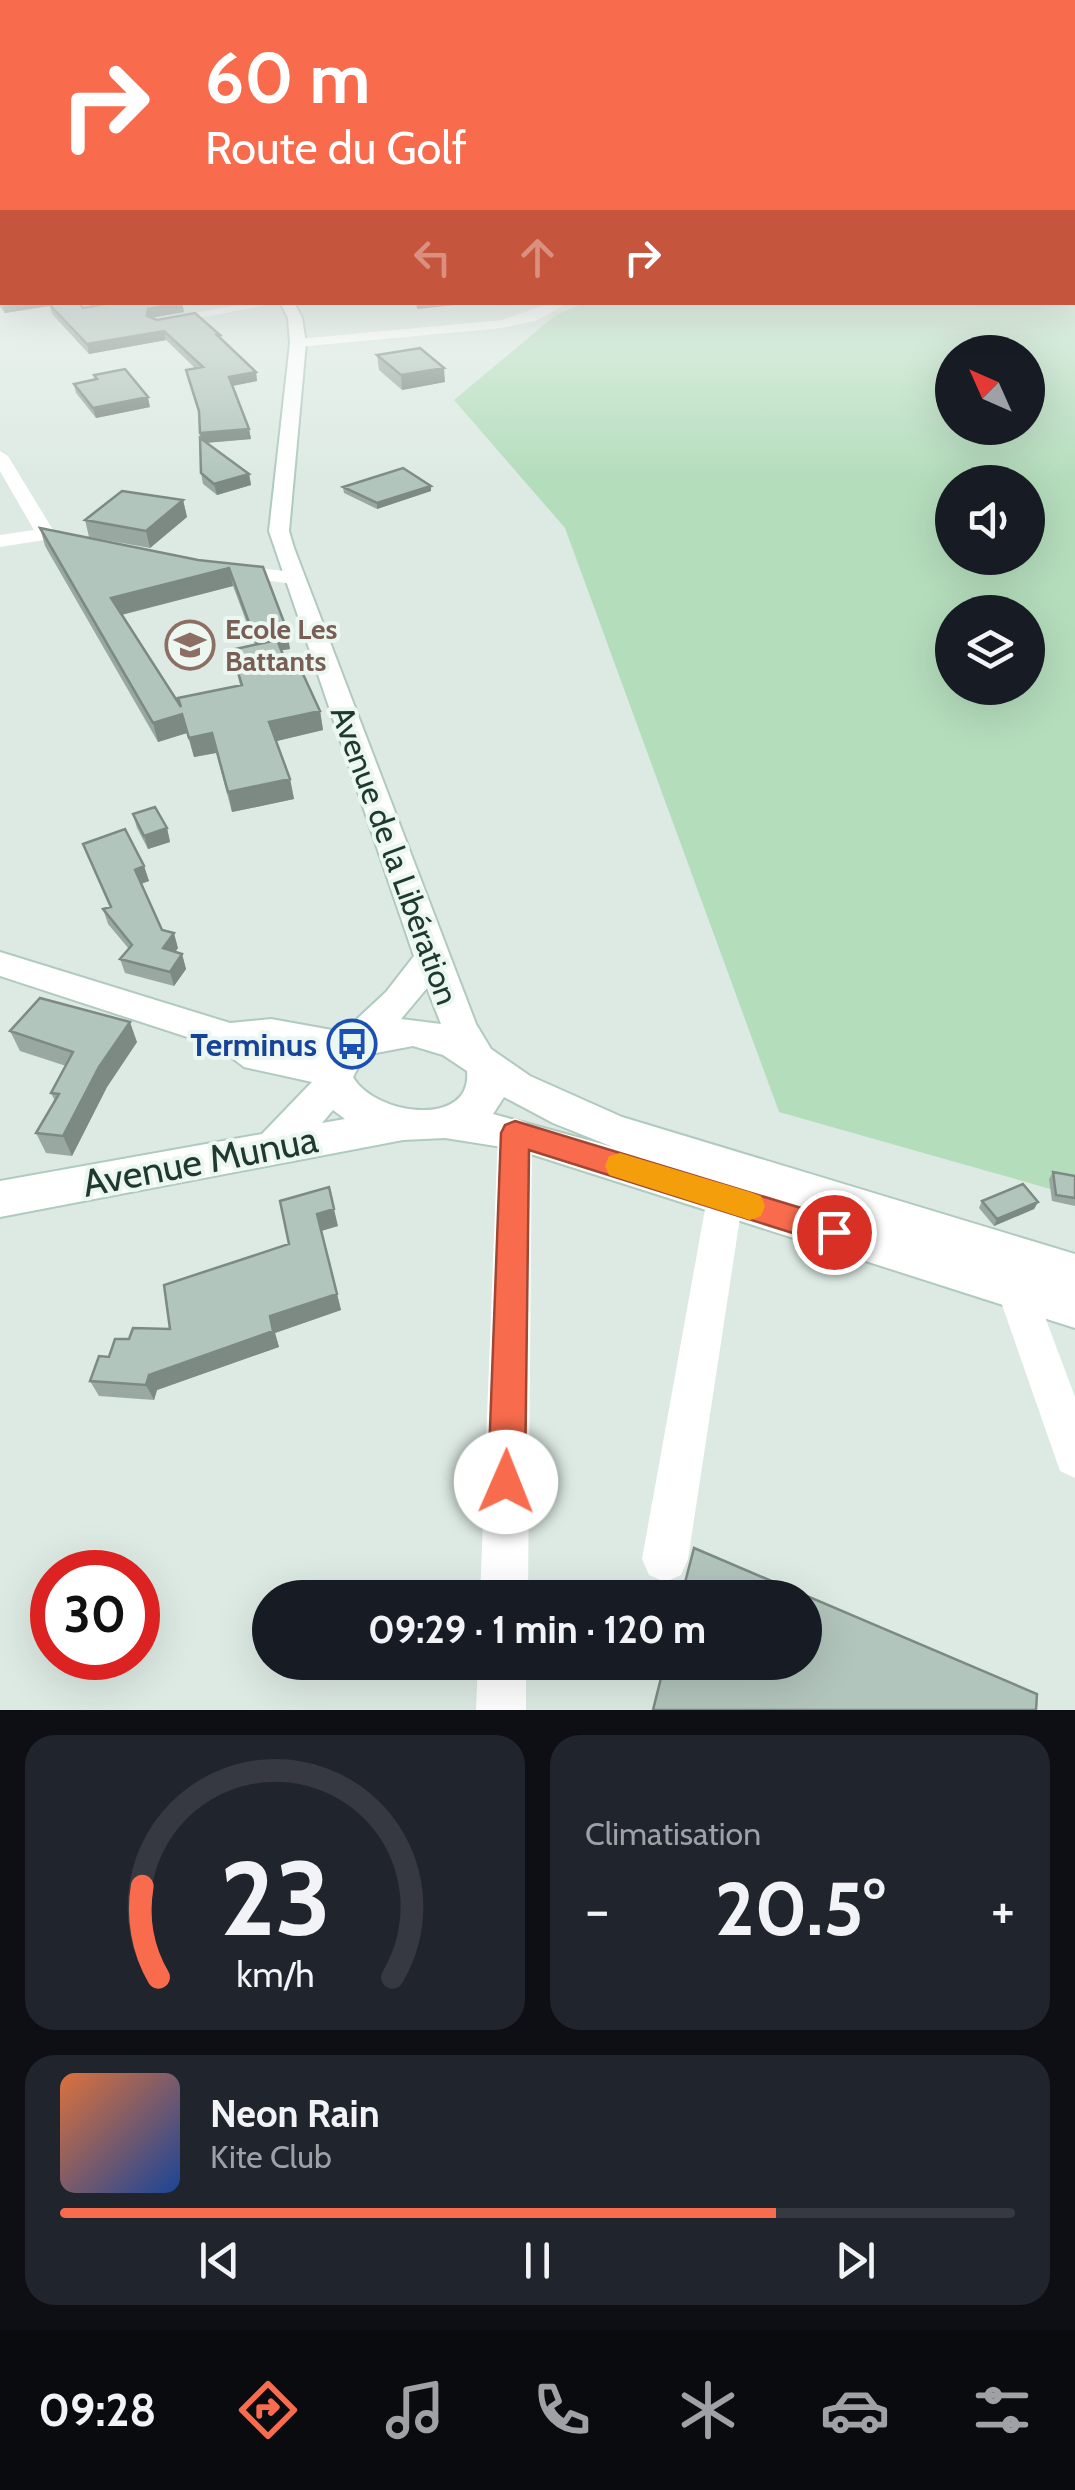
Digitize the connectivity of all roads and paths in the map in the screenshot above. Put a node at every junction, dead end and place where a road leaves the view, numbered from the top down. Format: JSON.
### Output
{"nodes":[{"id":1,"x":177,"y":319,"type":"edge"},
{"id":2,"x":295,"y":319,"type":"edge"},
{"id":3,"x":526,"y":319,"type":"edge"},
{"id":4,"x":158,"y":322,"type":"edge"},
{"id":5,"x":298,"y":343,"type":"junction"},
{"id":6,"x":0,"y":456,"type":"edge"},
{"id":7,"x":46,"y":534,"type":"junction"},
{"id":8,"x":0,"y":542,"type":"edge"},
{"id":9,"x":90,"y":549,"type":"edge"},
{"id":10,"x":203,"y":568,"type":"edge"},
{"id":11,"x":293,"y":578,"type":"junction"},
{"id":12,"x":431,"y":958,"type":"junction"},
{"id":13,"x":0,"y":964,"type":"edge"},
{"id":14,"x":345,"y":1060,"type":"junction"},
{"id":15,"x":480,"y":1060,"type":"junction"},
{"id":16,"x":423,"y":1124,"type":"junction"},
{"id":17,"x":515,"y":1133,"type":"junction"},
{"id":18,"x":274,"y":1147,"type":"junction"},
{"id":19,"x":725,"y":1198,"type":"junction"},
{"id":20,"x":0,"y":1199,"type":"edge"},
{"id":21,"x":1010,"y":1270,"type":"junction"},
{"id":22,"x":1075,"y":1274,"type":"edge"},
{"id":23,"x":1075,"y":1308,"type":"edge"},
{"id":24,"x":1075,"y":1456,"type":"edge"},
{"id":25,"x":665,"y":1559,"type":"dead end"},
{"id":26,"x":504,"y":1580,"type":"edge"},
{"id":27,"x":502,"y":1680,"type":"edge"},
{"id":28,"x":501,"y":1710,"type":"edge"}],
"edges":[{"from":1,"to":4,"type":"street"},
{"from":2,"to":5,"type":"street","name":"Avenue de la Libération"},
{"from":3,"to":5,"type":"street"},
{"from":5,"to":11,"type":"street","name":"Avenue de la Libération"},
{"from":6,"to":7,"type":"street"},
{"from":7,"to":8,"type":"street"},
{"from":7,"to":9,"type":"street"},
{"from":10,"to":11,"type":"street"},
{"from":11,"to":12,"type":"street","name":"Avenue de la Libération"},
{"from":12,"to":14,"type":"street"},
{"from":12,"to":15,"type":"street","name":"Avenue de la Libération"},
{"from":13,"to":14,"type":"street"},
{"from":14,"to":15,"type":"street"},
{"from":14,"to":16,"type":"street"},
{"from":14,"to":18,"type":"street"},
{"from":15,"to":16,"type":"street"},
{"from":15,"to":21,"type":"street"},
{"from":16,"to":17,"type":"street"},
{"from":16,"to":18,"type":"street","name":"Avenue Munua"},
{"from":17,"to":19,"type":"street"},
{"from":17,"to":26,"type":"street"},
{"from":18,"to":20,"type":"street","name":"Avenue Munua"},
{"from":19,"to":21,"type":"street"},
{"from":19,"to":25,"type":"street"},
{"from":21,"to":22,"type":"street"},
{"from":21,"to":23,"type":"street"},
{"from":21,"to":24,"type":"street"},
{"from":27,"to":28,"type":"street"}]}
